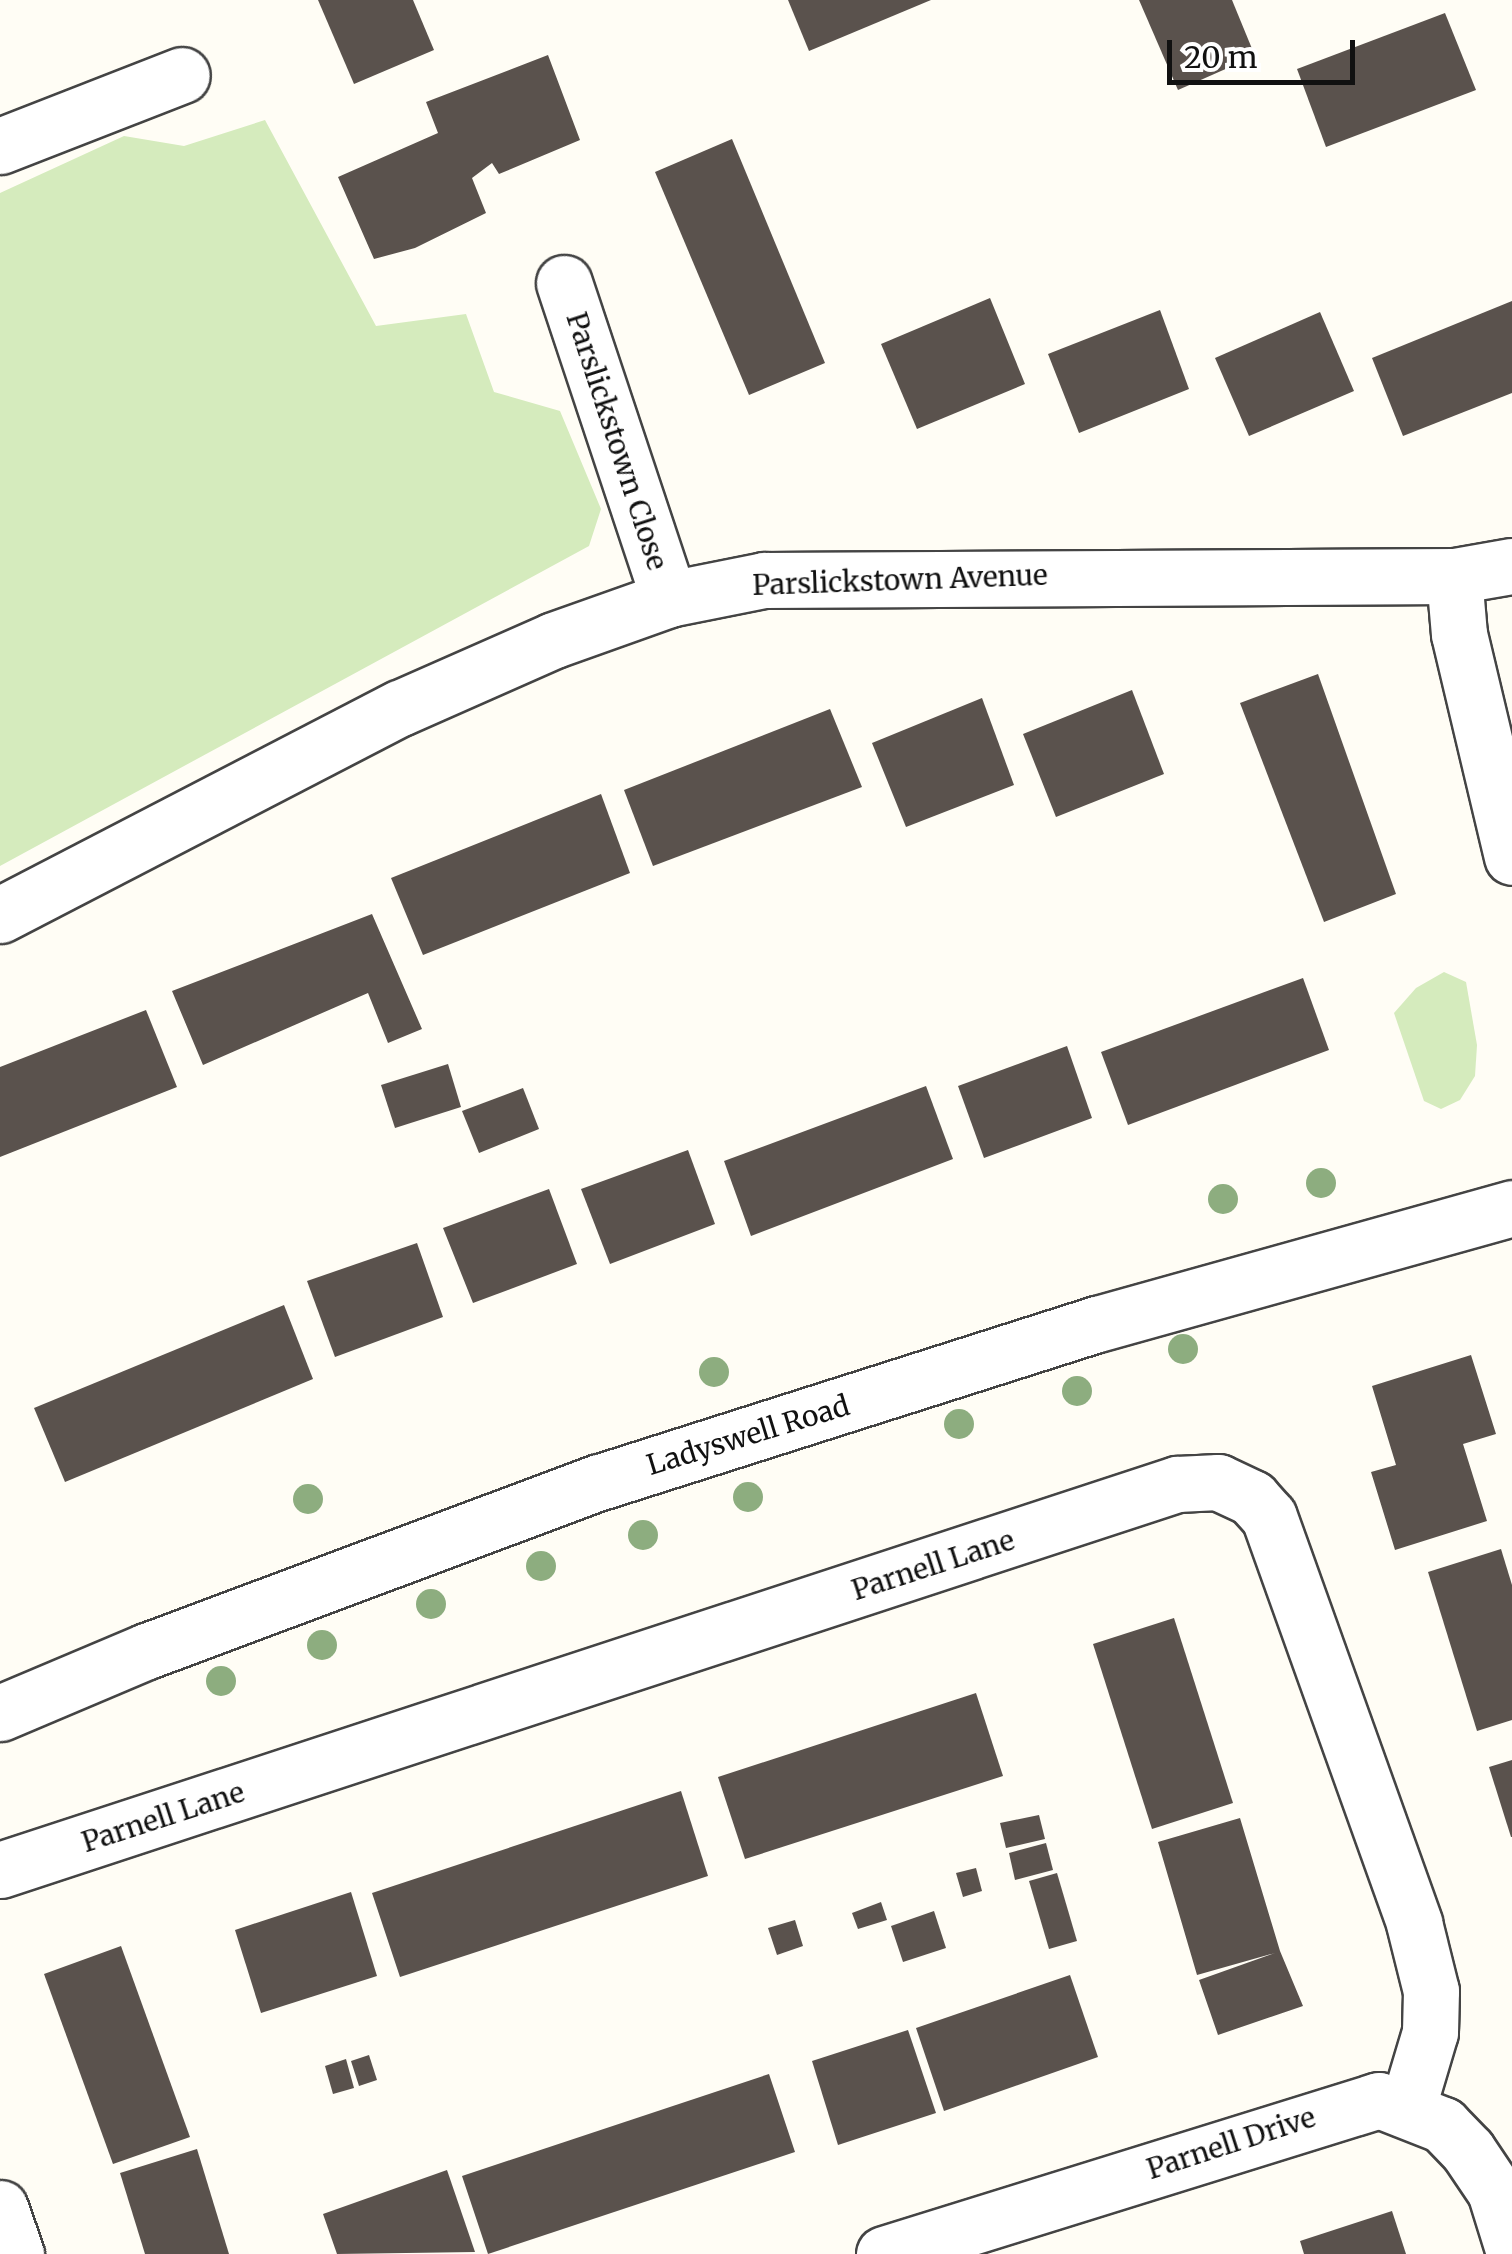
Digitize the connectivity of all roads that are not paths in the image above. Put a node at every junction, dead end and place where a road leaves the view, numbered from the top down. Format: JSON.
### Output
{"nodes":[{"id":1,"x":182,"y":75,"type":"dead end"},
{"id":2,"x":0,"y":146,"type":"edge"},
{"id":3,"x":564,"y":283,"type":"dead end"},
{"id":4,"x":1512,"y":566,"type":"edge"},
{"id":5,"x":1454,"y":576,"type":"junction"},
{"id":6,"x":669,"y":599,"type":"junction"},
{"id":7,"x":1512,"y":857,"type":"edge"},
{"id":8,"x":0,"y":915,"type":"edge"},
{"id":9,"x":1512,"y":1208,"type":"edge"},
{"id":10,"x":0,"y":1713,"type":"edge"},
{"id":11,"x":0,"y":1870,"type":"edge"},
{"id":12,"x":1408,"y":2106,"type":"junction"},
{"id":13,"x":0,"y":2208,"type":"edge"},
{"id":14,"x":1512,"y":2246,"type":"edge"},
{"id":15,"x":16,"y":2254,"type":"edge"},
{"id":16,"x":884,"y":2254,"type":"edge"}],
"edges":[{"from":1,"to":2,"type":"street"},
{"from":3,"to":6,"type":"street","name":"Parslickstown Close"},
{"from":4,"to":5,"type":"street","name":"Parslickstown Avenue"},
{"from":5,"to":6,"type":"street","name":"Parslickstown Avenue"},
{"from":5,"to":7,"type":"street"},
{"from":6,"to":8,"type":"street","name":"Parslickstown Avenue"},
{"from":9,"to":10,"type":"street","name":"Ladyswell Road"},
{"from":11,"to":12,"type":"street","name":"Parnell Lane"},
{"from":12,"to":14,"type":"street","name":"Parnell Drive"},
{"from":12,"to":16,"type":"street","name":"Parnell Drive"},
{"from":13,"to":15,"type":"street"}]}
